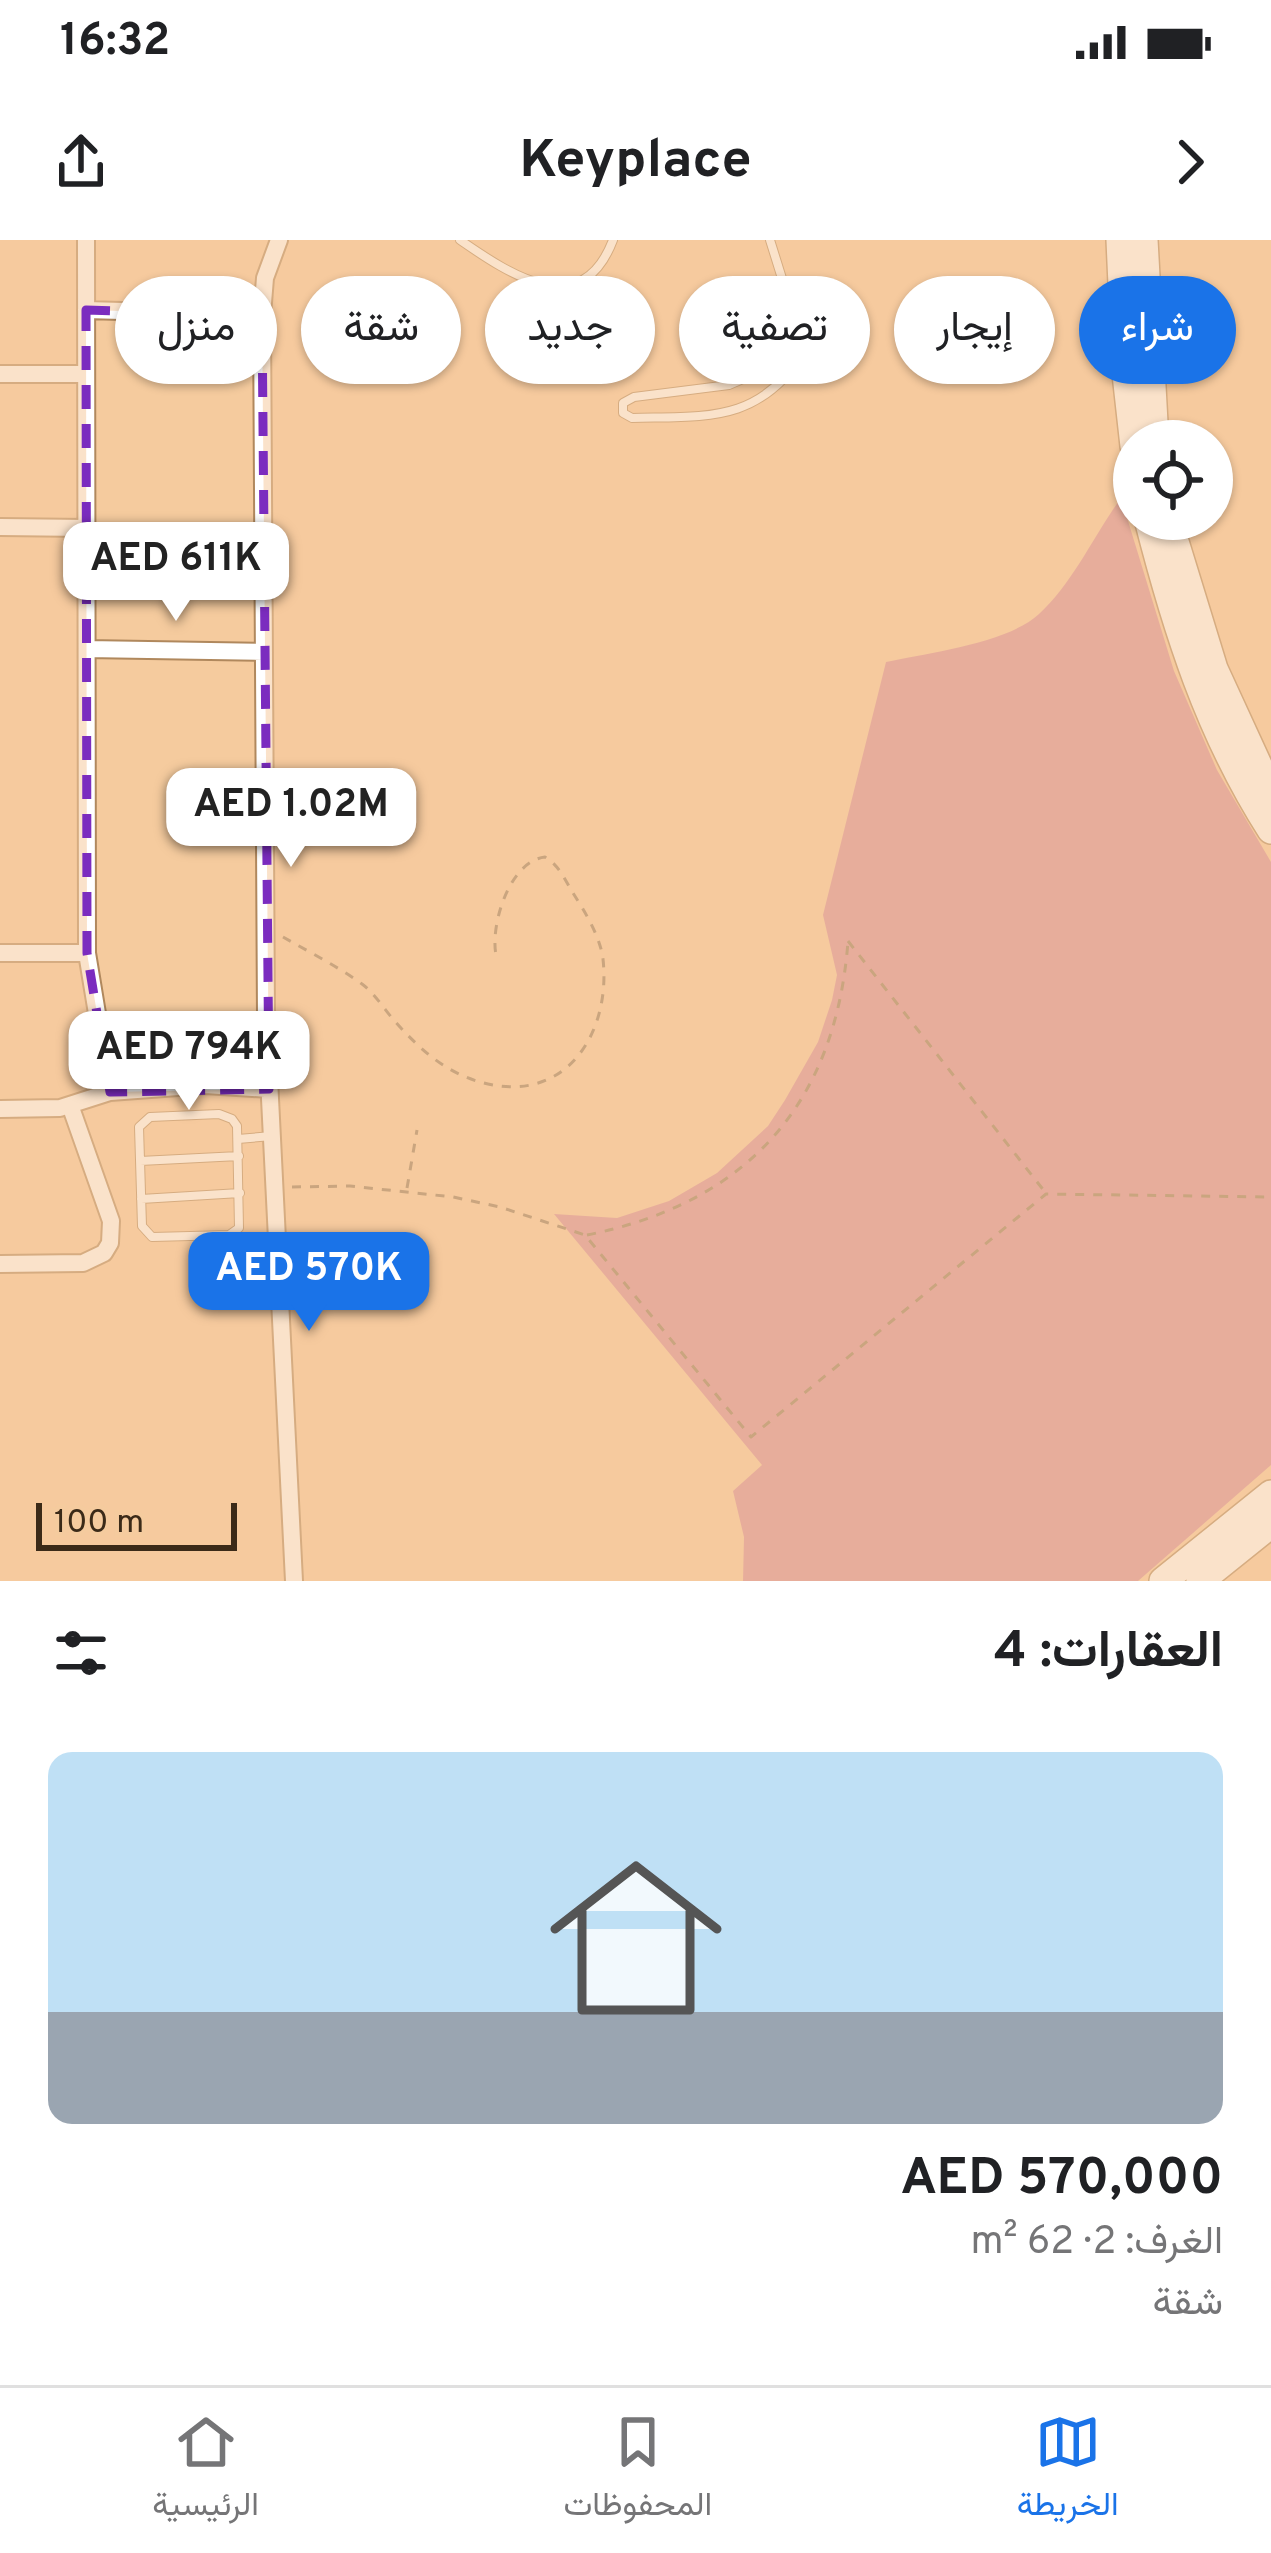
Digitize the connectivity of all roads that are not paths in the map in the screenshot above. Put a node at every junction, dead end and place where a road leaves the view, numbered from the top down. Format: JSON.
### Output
{"nodes":[{"id":1,"x":86,"y":240,"type":"edge"},
{"id":2,"x":279,"y":240,"type":"edge"},
{"id":3,"x":460,"y":240,"type":"edge"},
{"id":4,"x":613,"y":240,"type":"edge"},
{"id":5,"x":770,"y":240,"type":"edge"},
{"id":6,"x":1120,"y":240,"type":"edge"},
{"id":7,"x":1144,"y":240,"type":"edge"},
{"id":8,"x":266,"y":276,"type":"edge"},
{"id":9,"x":781,"y":276,"type":"edge"},
{"id":10,"x":86,"y":310,"type":"junction"},
{"id":11,"x":115,"y":311,"type":"edge"},
{"id":12,"x":805,"y":352,"type":"joint"},
{"id":13,"x":0,"y":374,"type":"edge"},
{"id":14,"x":86,"y":374,"type":"junction"},
{"id":15,"x":262,"y":384,"type":"edge"},
{"id":16,"x":1131,"y":420,"type":"edge"},
{"id":17,"x":1154,"y":420,"type":"edge"},
{"id":18,"x":0,"y":527,"type":"edge"},
{"id":19,"x":86,"y":528,"type":"junction"},
{"id":20,"x":1154,"y":540,"type":"edge"},
{"id":21,"x":1174,"y":540,"type":"edge"},
{"id":22,"x":87,"y":649,"type":"junction"},
{"id":23,"x":264,"y":652,"type":"junction"},
{"id":24,"x":1271,"y":793,"type":"edge"},
{"id":25,"x":1271,"y":830,"type":"edge"},
{"id":26,"x":0,"y":953,"type":"edge"},
{"id":27,"x":87,"y":953,"type":"junction"},
{"id":28,"x":268,"y":1089,"type":"junction"},
{"id":29,"x":110,"y":1092,"type":"junction"},
{"id":30,"x":70,"y":1105,"type":"junction"},
{"id":31,"x":0,"y":1109,"type":"edge"},
{"id":32,"x":272,"y":1136,"type":"junction"},
{"id":33,"x":238,"y":1139,"type":"junction"},
{"id":34,"x":238,"y":1156,"type":"junction"},
{"id":35,"x":140,"y":1161,"type":"junction"},
{"id":36,"x":240,"y":1193,"type":"junction"},
{"id":37,"x":141,"y":1199,"type":"junction"},
{"id":38,"x":0,"y":1264,"type":"edge"},
{"id":39,"x":1271,"y":1494,"type":"edge"},
{"id":40,"x":1271,"y":1524,"type":"edge"},
{"id":41,"x":294,"y":1581,"type":"edge"},
{"id":42,"x":1163,"y":1581,"type":"edge"},
{"id":43,"x":1200,"y":1581,"type":"edge"}],
"edges":[{"from":1,"to":10,"type":"street"},
{"from":2,"to":8,"type":"street"},
{"from":3,"to":4,"type":"lane"},
{"from":5,"to":9,"type":"lane"},
{"from":6,"to":16,"type":"highway"},
{"from":7,"to":17,"type":"highway"},
{"from":10,"to":11,"type":"street"},
{"from":10,"to":14,"type":"street"},
{"from":12,"to":12,"type":"lane"},
{"from":13,"to":14,"type":"street"},
{"from":14,"to":19,"type":"street"},
{"from":15,"to":23,"type":"street"},
{"from":18,"to":19,"type":"street"},
{"from":19,"to":22,"type":"street"},
{"from":20,"to":25,"type":"highway"},
{"from":21,"to":24,"type":"highway"},
{"from":22,"to":23,"type":"street"},
{"from":22,"to":27,"type":"street"},
{"from":23,"to":28,"type":"street"},
{"from":26,"to":27,"type":"street"},
{"from":27,"to":29,"type":"street"},
{"from":28,"to":29,"type":"street"},
{"from":28,"to":32,"type":"street"},
{"from":29,"to":30,"type":"street"},
{"from":30,"to":31,"type":"street"},
{"from":30,"to":38,"type":"street"},
{"from":32,"to":33,"type":"lane"},
{"from":32,"to":41,"type":"street"},
{"from":33,"to":34,"type":"lane"},
{"from":33,"to":35,"type":"lane"},
{"from":34,"to":35,"type":"lane"},
{"from":34,"to":36,"type":"lane"},
{"from":35,"to":37,"type":"lane"},
{"from":36,"to":37,"type":"lane"},
{"from":36,"to":37,"type":"lane"},
{"from":39,"to":42,"type":"highway"},
{"from":40,"to":43,"type":"highway"}]}
